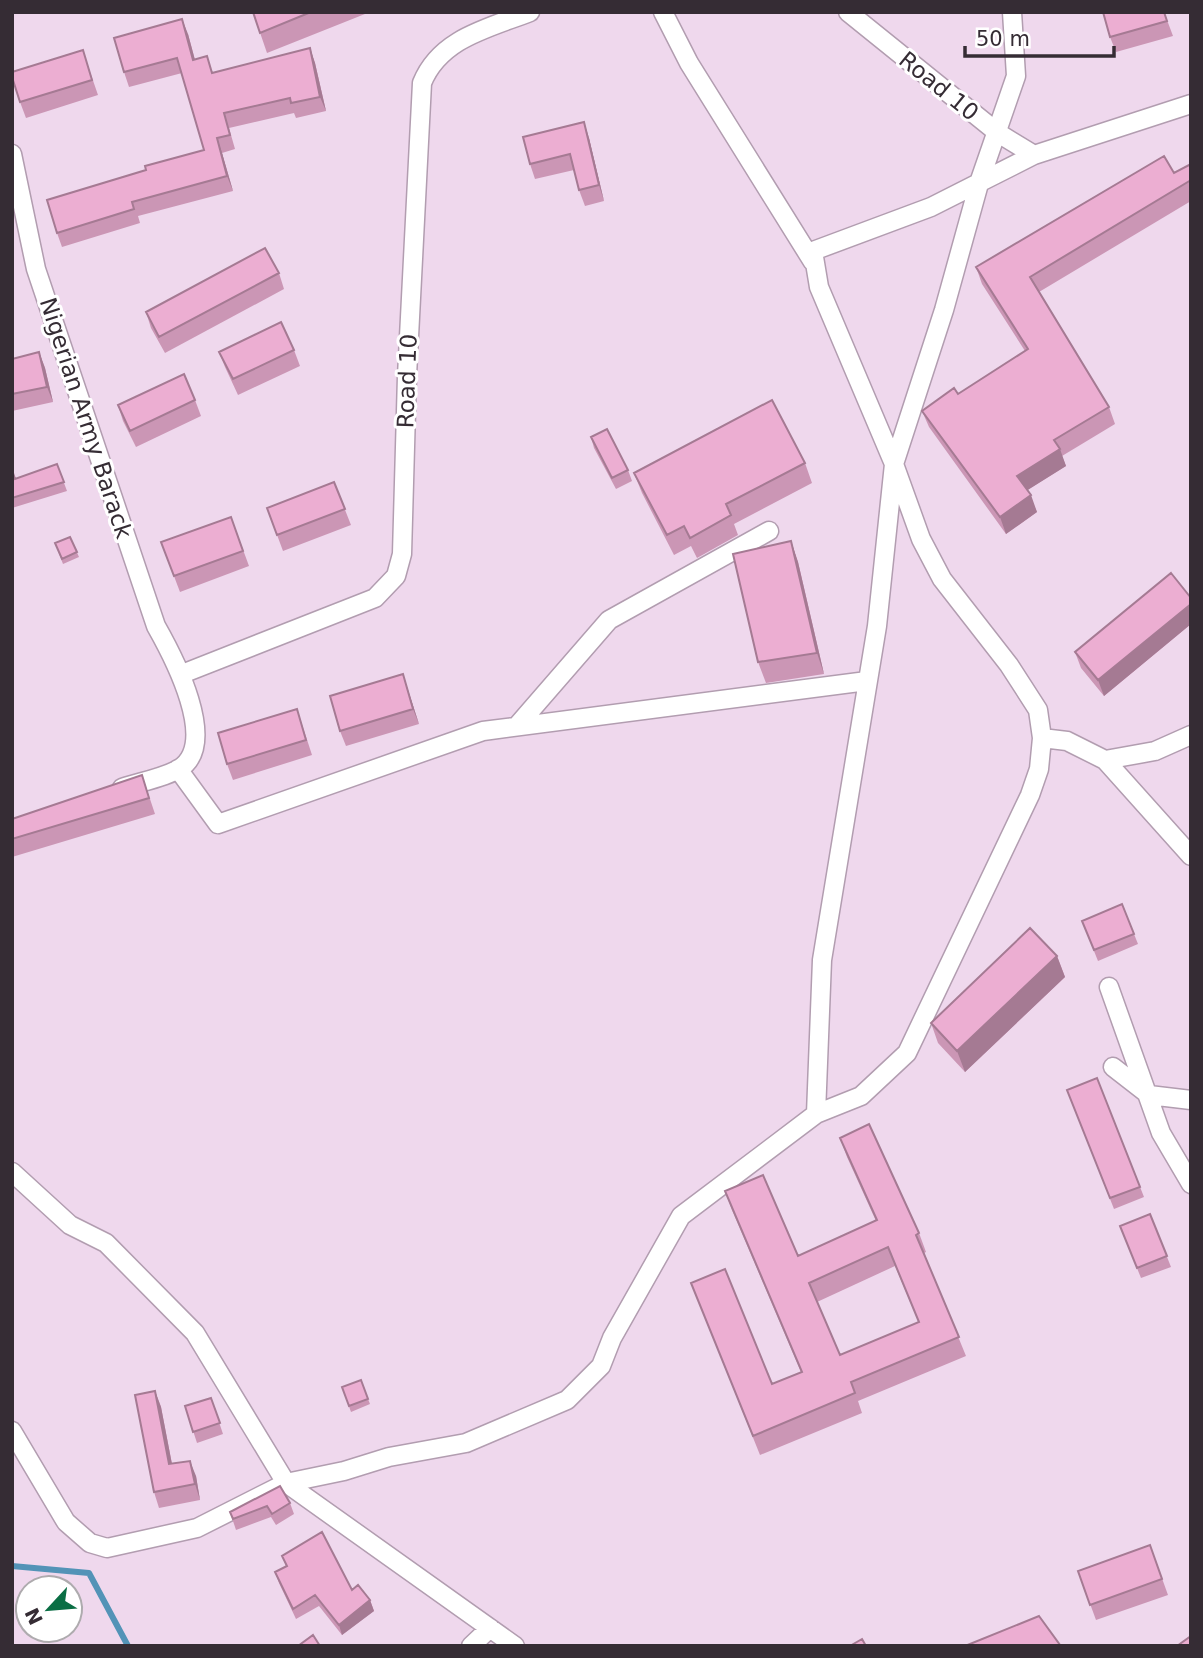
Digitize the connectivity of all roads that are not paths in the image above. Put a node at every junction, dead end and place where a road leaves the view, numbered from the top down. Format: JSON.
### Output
{"nodes":[{"id":1,"x":530,"y":12,"type":"edge"},
{"id":2,"x":663,"y":12,"type":"edge"},
{"id":3,"x":848,"y":12,"type":"edge"},
{"id":4,"x":1012,"y":12,"type":"edge"},
{"id":5,"x":1191,"y":104,"type":"edge"},
{"id":6,"x":998,"y":133,"type":"junction"},
{"id":7,"x":12,"y":154,"type":"edge"},
{"id":8,"x":1034,"y":155,"type":"junction"},
{"id":9,"x":980,"y":180,"type":"junction"},
{"id":10,"x":813,"y":262,"type":"junction"},
{"id":11,"x":894,"y":464,"type":"junction"},
{"id":12,"x":769,"y":531,"type":"dead end"},
{"id":13,"x":182,"y":674,"type":"junction"},
{"id":14,"x":867,"y":681,"type":"junction"},
{"id":15,"x":517,"y":726,"type":"junction"},
{"id":16,"x":1191,"y":734,"type":"edge"},
{"id":17,"x":1042,"y":738,"type":"junction"},
{"id":18,"x":1105,"y":760,"type":"junction"},
{"id":19,"x":178,"y":769,"type":"junction"},
{"id":20,"x":102,"y":795,"type":"edge"},
{"id":21,"x":1191,"y":856,"type":"edge"},
{"id":22,"x":1109,"y":987,"type":"dead end"},
{"id":23,"x":1113,"y":1067,"type":"dead end"},
{"id":24,"x":1149,"y":1095,"type":"junction"},
{"id":25,"x":1191,"y":1100,"type":"edge"},
{"id":26,"x":816,"y":1114,"type":"junction"},
{"id":27,"x":12,"y":1172,"type":"edge"},
{"id":28,"x":1191,"y":1184,"type":"edge"},
{"id":29,"x":12,"y":1431,"type":"edge"},
{"id":30,"x":286,"y":1483,"type":"junction"},
{"id":31,"x":490,"y":1628,"type":"junction"},
{"id":32,"x":471,"y":1646,"type":"edge"},
{"id":33,"x":515,"y":1646,"type":"edge"}],
"edges":[{"from":1,"to":13,"type":"street","name":"Road 10"},
{"from":2,"to":10,"type":"street"},
{"from":3,"to":6,"type":"street","name":"Road 10"},
{"from":4,"to":6,"type":"street"},
{"from":5,"to":8,"type":"street"},
{"from":6,"to":8,"type":"street","name":"Road 10"},
{"from":6,"to":9,"type":"street"},
{"from":7,"to":13,"type":"street","name":"Nigerian Army Barack"},
{"from":8,"to":9,"type":"street"},
{"from":9,"to":10,"type":"street"},
{"from":9,"to":11,"type":"street"},
{"from":10,"to":11,"type":"street"},
{"from":11,"to":14,"type":"street"},
{"from":11,"to":17,"type":"street"},
{"from":12,"to":15,"type":"street"},
{"from":13,"to":19,"type":"street","name":"Nigerian Army Barack"},
{"from":14,"to":15,"type":"street"},
{"from":14,"to":26,"type":"street"},
{"from":15,"to":19,"type":"street"},
{"from":16,"to":18,"type":"street"},
{"from":17,"to":18,"type":"street"},
{"from":17,"to":26,"type":"street"},
{"from":18,"to":21,"type":"street"},
{"from":19,"to":20,"type":"street"},
{"from":22,"to":24,"type":"street"},
{"from":23,"to":24,"type":"street"},
{"from":24,"to":25,"type":"street"},
{"from":24,"to":28,"type":"street"},
{"from":26,"to":30,"type":"street"},
{"from":27,"to":30,"type":"street"},
{"from":29,"to":30,"type":"street"},
{"from":30,"to":31,"type":"street"},
{"from":31,"to":32,"type":"street"},
{"from":31,"to":33,"type":"street"}]}
